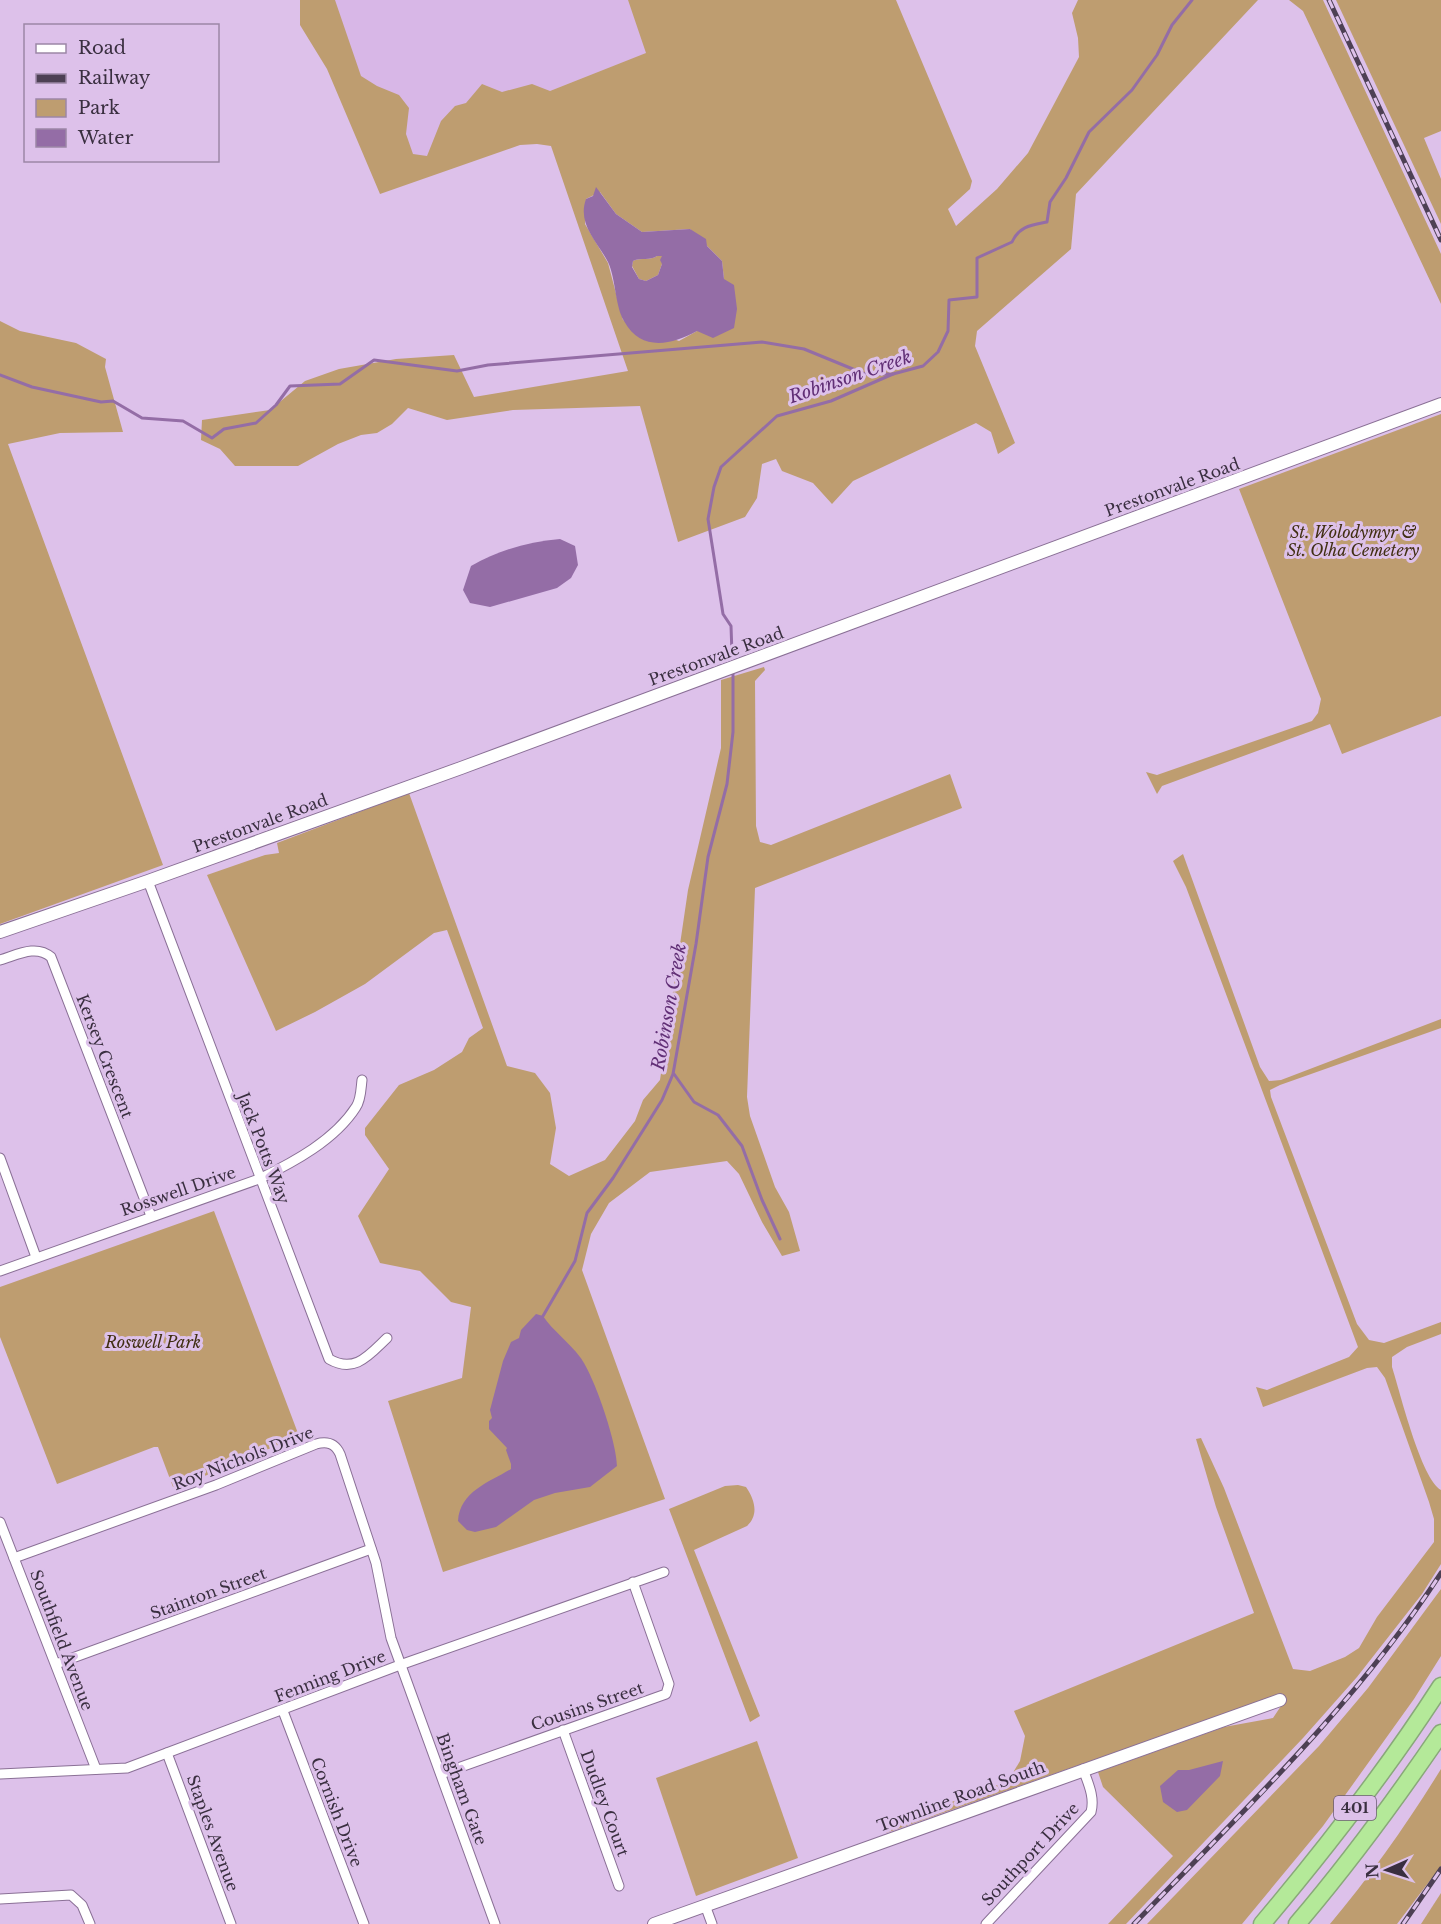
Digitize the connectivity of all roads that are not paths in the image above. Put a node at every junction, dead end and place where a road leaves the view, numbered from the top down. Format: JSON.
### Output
{"nodes":[{"id":1,"x":1441,"y":405,"type":"edge"},
{"id":2,"x":148,"y":881,"type":"junction"},
{"id":3,"x":0,"y":932,"type":"edge"},
{"id":4,"x":0,"y":960,"type":"edge"},
{"id":5,"x":362,"y":1080,"type":"dead end"},
{"id":6,"x":0,"y":1158,"type":"edge"},
{"id":7,"x":260,"y":1179,"type":"junction"},
{"id":8,"x":151,"y":1216,"type":"junction"},
{"id":9,"x":36,"y":1257,"type":"junction"},
{"id":10,"x":0,"y":1271,"type":"edge"},
{"id":11,"x":387,"y":1338,"type":"dead end"},
{"id":12,"x":0,"y":1522,"type":"edge"},
{"id":13,"x":371,"y":1549,"type":"junction"},
{"id":14,"x":14,"y":1558,"type":"junction"},
{"id":15,"x":664,"y":1572,"type":"dead end"},
{"id":16,"x":633,"y":1582,"type":"junction"},
{"id":17,"x":56,"y":1664,"type":"junction"},
{"id":18,"x":400,"y":1665,"type":"junction"},
{"id":19,"x":1441,"y":1686,"type":"edge"},
{"id":20,"x":1280,"y":1700,"type":"dead end"},
{"id":21,"x":283,"y":1711,"type":"junction"},
{"id":22,"x":563,"y":1730,"type":"junction"},
{"id":23,"x":1441,"y":1732,"type":"edge"},
{"id":24,"x":167,"y":1753,"type":"junction"},
{"id":25,"x":96,"y":1769,"type":"junction"},
{"id":26,"x":1083,"y":1769,"type":"junction"},
{"id":27,"x":0,"y":1774,"type":"edge"},
{"id":28,"x":441,"y":1774,"type":"junction"},
{"id":29,"x":619,"y":1886,"type":"dead end"},
{"id":30,"x":0,"y":1899,"type":"edge"},
{"id":31,"x":705,"y":1905,"type":"junction"},
{"id":32,"x":90,"y":1924,"type":"edge"},
{"id":33,"x":231,"y":1924,"type":"edge"},
{"id":34,"x":364,"y":1924,"type":"edge"},
{"id":35,"x":495,"y":1924,"type":"edge"},
{"id":36,"x":654,"y":1924,"type":"edge"},
{"id":37,"x":712,"y":1924,"type":"edge"},
{"id":38,"x":986,"y":1924,"type":"edge"},
{"id":39,"x":1262,"y":1924,"type":"edge"},
{"id":40,"x":1297,"y":1924,"type":"edge"}],
"edges":[{"from":1,"to":2,"type":"street","name":"Prestonvale Road"},
{"from":2,"to":3,"type":"street","name":"Prestonvale Road"},
{"from":2,"to":7,"type":"street","name":"Jack Potts Way"},
{"from":4,"to":8,"type":"street","name":"Kersey Crescent"},
{"from":5,"to":7,"type":"street","name":"Rosswell Drive"},
{"from":6,"to":9,"type":"street"},
{"from":7,"to":8,"type":"street","name":"Rosswell Drive"},
{"from":7,"to":11,"type":"street","name":"Jack Potts Way"},
{"from":8,"to":9,"type":"street","name":"Rosswell Drive"},
{"from":9,"to":10,"type":"street","name":"Rosswell Drive"},
{"from":12,"to":14,"type":"street","name":"Southfield Avenue"},
{"from":13,"to":14,"type":"street","name":"Roy Nichols Drive"},
{"from":13,"to":17,"type":"street","name":"Stainton Street"},
{"from":13,"to":18,"type":"street","name":"Roy Nichols Drive"},
{"from":14,"to":17,"type":"street","name":"Southfield Avenue"},
{"from":15,"to":16,"type":"street","name":"Fenning Drive"},
{"from":16,"to":18,"type":"street","name":"Fenning Drive"},
{"from":16,"to":22,"type":"street","name":"Cousins Street"},
{"from":17,"to":25,"type":"street","name":"Southfield Avenue"},
{"from":18,"to":21,"type":"street","name":"Fenning Drive"},
{"from":18,"to":28,"type":"street","name":"Bingham Gate"},
{"from":19,"to":39,"type":"highway","number":"401"},
{"from":20,"to":26,"type":"street","name":"Townline Road South"},
{"from":21,"to":24,"type":"street","name":"Fenning Drive"},
{"from":21,"to":34,"type":"street","name":"Cornish Drive"},
{"from":22,"to":28,"type":"street","name":"Cousins Street"},
{"from":22,"to":29,"type":"street","name":"Dudley Court"},
{"from":23,"to":40,"type":"highway","number":"401"},
{"from":24,"to":25,"type":"street","name":"Fenning Drive"},
{"from":24,"to":33,"type":"street","name":"Staples Avenue"},
{"from":25,"to":27,"type":"street","name":"Fenning Drive"},
{"from":26,"to":31,"type":"street","name":"Townline Road South"},
{"from":26,"to":38,"type":"street","name":"Southport Drive"},
{"from":28,"to":35,"type":"street","name":"Bingham Gate"},
{"from":30,"to":32,"type":"street"},
{"from":31,"to":36,"type":"street","name":"Townline Road South"},
{"from":31,"to":37,"type":"street"}]}
